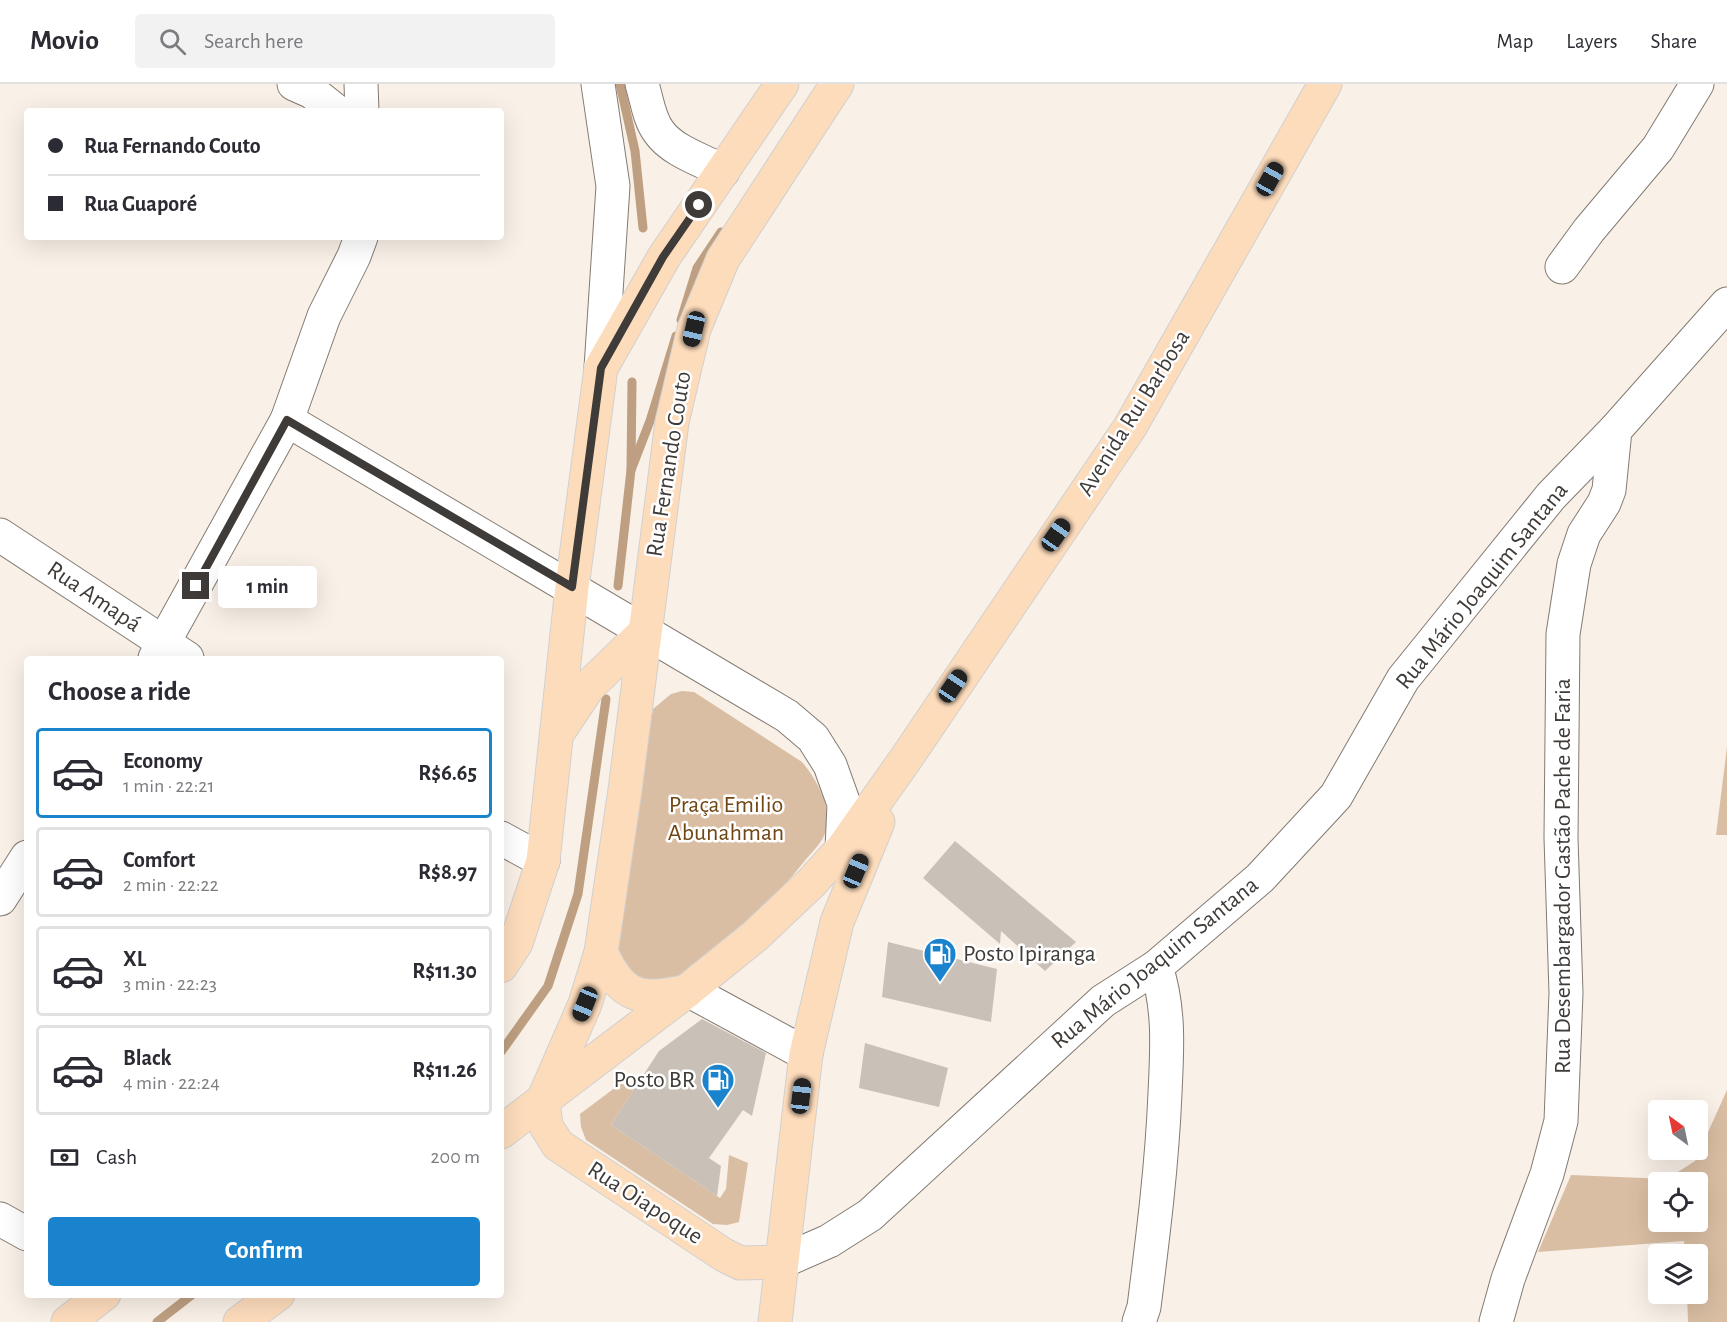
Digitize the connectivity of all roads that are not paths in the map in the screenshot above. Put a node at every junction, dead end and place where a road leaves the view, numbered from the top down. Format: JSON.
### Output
{"nodes":[{"id":1,"x":294,"y":84,"type":"edge"},
{"id":2,"x":361,"y":84,"type":"edge"},
{"id":3,"x":598,"y":84,"type":"edge"},
{"id":4,"x":642,"y":84,"type":"edge"},
{"id":5,"x":782,"y":84,"type":"edge"},
{"id":6,"x":837,"y":84,"type":"edge"},
{"id":7,"x":1325,"y":84,"type":"edge"},
{"id":8,"x":1697,"y":84,"type":"edge"},
{"id":9,"x":332,"y":108,"type":"edge"},
{"id":10,"x":362,"y":108,"type":"edge"},
{"id":11,"x":723,"y":171,"type":"junction"},
{"id":12,"x":360,"y":240,"type":"edge"},
{"id":13,"x":1562,"y":267,"type":"dead end"},
{"id":14,"x":1727,"y":304,"type":"edge"},
{"id":15,"x":601,"y":368,"type":"junction"},
{"id":16,"x":287,"y":420,"type":"junction"},
{"id":17,"x":1615,"y":430,"type":"junction"},
{"id":18,"x":0,"y":535,"type":"edge"},
{"id":19,"x":572,"y":587,"type":"junction"},
{"id":20,"x":644,"y":633,"type":"junction"},
{"id":21,"x":168,"y":654,"type":"edge"},
{"id":22,"x":557,"y":733,"type":"junction"},
{"id":23,"x":905,"y":760,"type":"junction"},
{"id":24,"x":504,"y":840,"type":"edge"},
{"id":25,"x":842,"y":849,"type":"junction"},
{"id":26,"x":543,"y":861,"type":"junction"},
{"id":27,"x":24,"y":862,"type":"edge"},
{"id":28,"x":0,"y":899,"type":"edge"},
{"id":29,"x":601,"y":952,"type":"junction"},
{"id":30,"x":504,"y":961,"type":"edge"},
{"id":31,"x":1156,"y":967,"type":"junction"},
{"id":32,"x":688,"y":990,"type":"junction"},
{"id":33,"x":806,"y":1054,"type":"junction"},
{"id":34,"x":543,"y":1101,"type":"junction"},
{"id":35,"x":504,"y":1130,"type":"edge"},
{"id":36,"x":0,"y":1219,"type":"edge"},
{"id":37,"x":24,"y":1232,"type":"edge"},
{"id":38,"x":781,"y":1262,"type":"junction"},
{"id":39,"x":99,"y":1298,"type":"edge"},
{"id":40,"x":273,"y":1298,"type":"edge"},
{"id":41,"x":68,"y":1322,"type":"edge"},
{"id":42,"x":240,"y":1322,"type":"edge"},
{"id":43,"x":775,"y":1322,"type":"edge"},
{"id":44,"x":1139,"y":1322,"type":"edge"},
{"id":45,"x":1496,"y":1322,"type":"edge"}],
"edges":[{"from":1,"to":9,"type":"street"},
{"from":2,"to":10,"type":"street"},
{"from":3,"to":15,"type":"street"},
{"from":4,"to":11,"type":"street"},
{"from":5,"to":11,"type":"main road"},
{"from":6,"to":20,"type":"main road","name":"Rua Fernando Couto"},
{"from":7,"to":23,"type":"main road","name":"Avenida Rui Barbosa"},
{"from":8,"to":13,"type":"street"},
{"from":11,"to":15,"type":"main road"},
{"from":12,"to":16,"type":"street"},
{"from":14,"to":17,"type":"street","name":"Rua Mário Joaquim Santana"},
{"from":15,"to":19,"type":"main road"},
{"from":16,"to":19,"type":"street"},
{"from":16,"to":21,"type":"street"},
{"from":17,"to":31,"type":"street","name":"Rua Mário Joaquim Santana"},
{"from":17,"to":45,"type":"street","name":"Rua Desembargador Gastão Pache de Faria"},
{"from":18,"to":21,"type":"street","name":"Rua Amapá"},
{"from":19,"to":20,"type":"street"},
{"from":19,"to":22,"type":"main road"},
{"from":20,"to":22,"type":"main road"},
{"from":20,"to":25,"type":"street"},
{"from":20,"to":29,"type":"main road"},
{"from":22,"to":26,"type":"main road"},
{"from":23,"to":25,"type":"main road","name":"Avenida Rui Barbosa"},
{"from":23,"to":33,"type":"main road","name":"Avenida Rui Barbosa"},
{"from":24,"to":26,"type":"street"},
{"from":25,"to":32,"type":"main road","name":"Avenida Rui Barbosa"},
{"from":26,"to":30,"type":"main road"},
{"from":27,"to":28,"type":"street"},
{"from":29,"to":32,"type":"main road"},
{"from":29,"to":34,"type":"main road"},
{"from":31,"to":38,"type":"street","name":"Rua Mário Joaquim Santana"},
{"from":31,"to":44,"type":"street"},
{"from":32,"to":33,"type":"street"},
{"from":32,"to":34,"type":"main road","name":"Avenida Rui Barbosa"},
{"from":33,"to":38,"type":"main road","name":"Avenida Rui Barbosa"},
{"from":34,"to":35,"type":"main road","name":"Avenida Rui Barbosa"},
{"from":34,"to":38,"type":"main road","name":"Rua Oiapoque"},
{"from":36,"to":37,"type":"street"},
{"from":38,"to":43,"type":"main road","name":"Avenida Rui Barbosa"},
{"from":39,"to":41,"type":"main road"},
{"from":40,"to":42,"type":"main road"}]}
